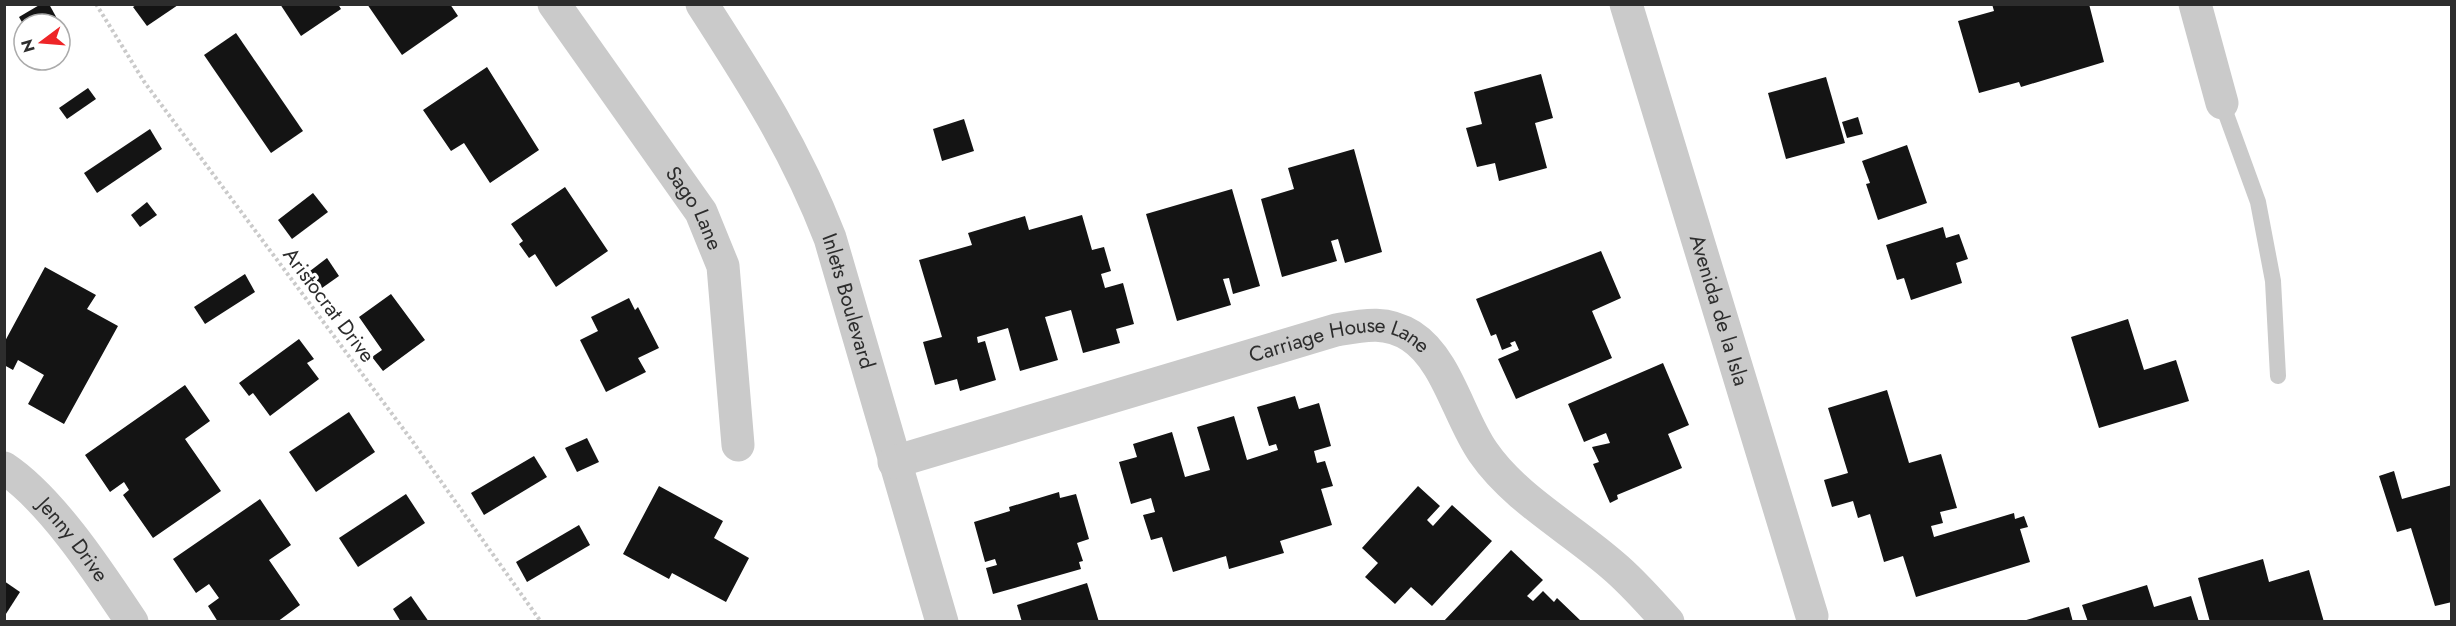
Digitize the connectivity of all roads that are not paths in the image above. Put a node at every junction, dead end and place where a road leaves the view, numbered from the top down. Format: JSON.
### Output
{"nodes":[{"id":1,"x":554,"y":4,"type":"edge"},
{"id":2,"x":702,"y":4,"type":"edge"},
{"id":3,"x":1626,"y":4,"type":"edge"},
{"id":4,"x":2195,"y":4,"type":"edge"},
{"id":5,"x":2222,"y":103,"type":"joint"},
{"id":6,"x":2278,"y":376,"type":"dead end"},
{"id":7,"x":738,"y":445,"type":"dead end"},
{"id":8,"x":894,"y":462,"type":"junction"},
{"id":9,"x":4,"y":468,"type":"edge"},
{"id":10,"x":1812,"y":616,"type":"dead end"},
{"id":11,"x":132,"y":621,"type":"edge"},
{"id":12,"x":942,"y":621,"type":"edge"},
{"id":13,"x":1668,"y":621,"type":"edge"}],
"edges":[{"from":1,"to":7,"type":"street","name":"Sago Lane"},
{"from":2,"to":8,"type":"street","name":"Inlets Boulevard"},
{"from":3,"to":10,"type":"street","name":"Avenida de la Isla"},
{"from":4,"to":5,"type":"street"},
{"from":5,"to":6,"type":"lane"},
{"from":8,"to":12,"type":"street","name":"Inlets Boulevard"},
{"from":8,"to":13,"type":"street","name":"Carriage House Lane"},
{"from":9,"to":11,"type":"street","name":"Jenny Drive"}]}
